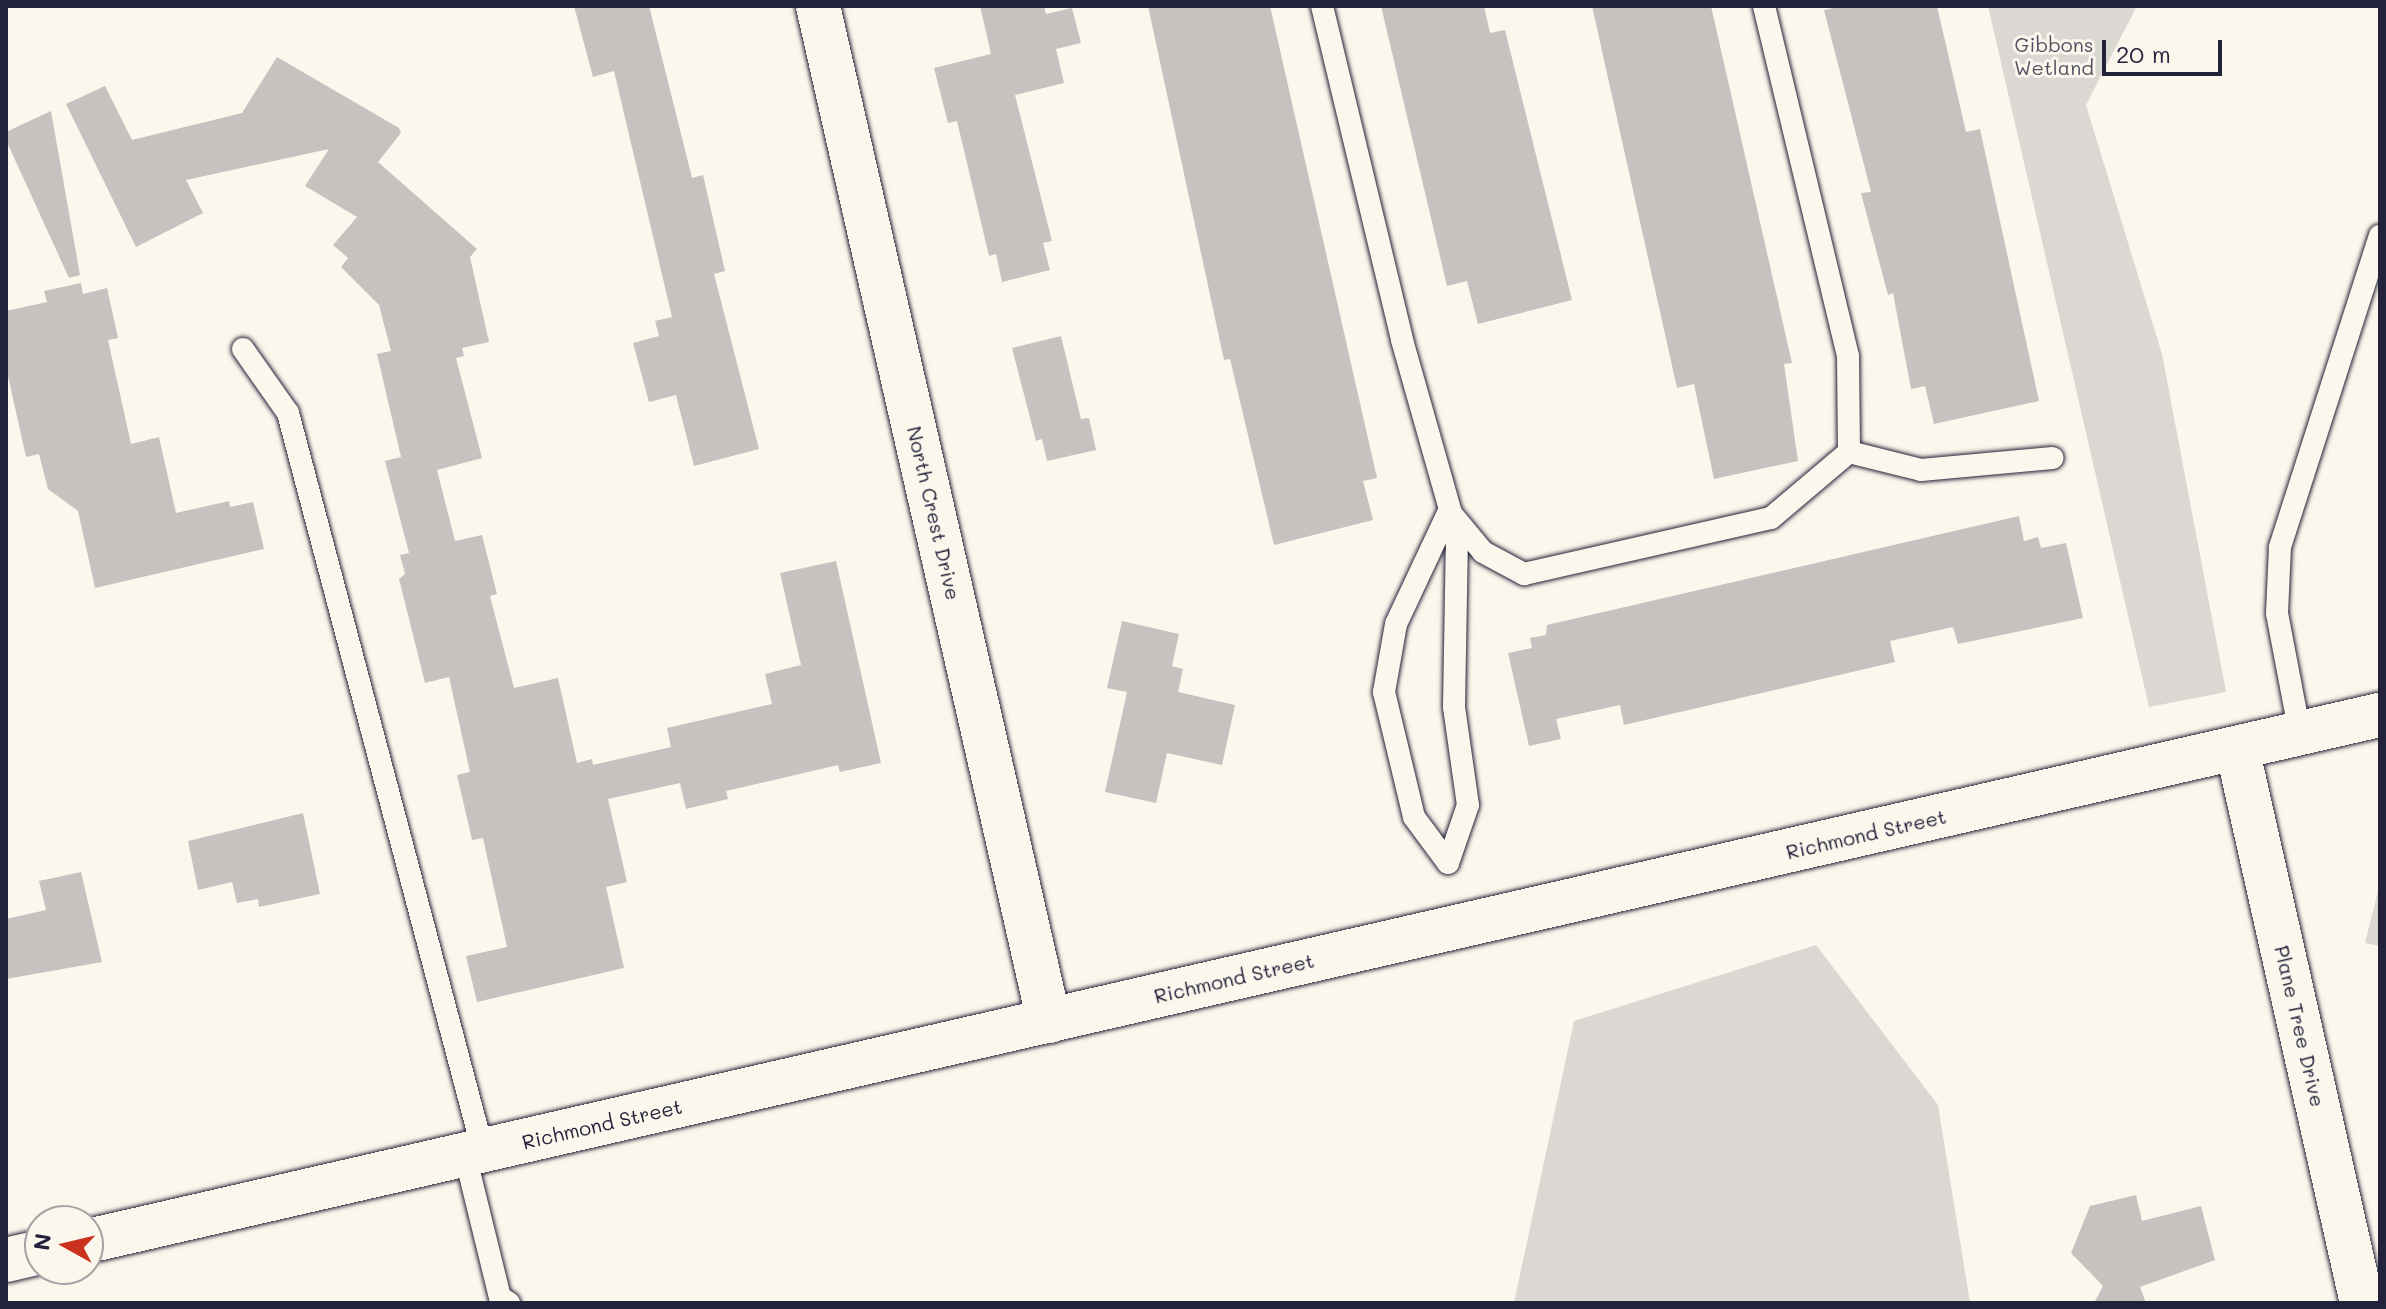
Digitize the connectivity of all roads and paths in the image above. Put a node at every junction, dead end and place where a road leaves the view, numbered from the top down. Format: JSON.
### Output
{"nodes":[{"id":1,"x":818,"y":6,"type":"edge"},
{"id":2,"x":1322,"y":6,"type":"edge"},
{"id":3,"x":1764,"y":6,"type":"edge"},
{"id":4,"x":2380,"y":236,"type":"edge"},
{"id":5,"x":243,"y":349,"type":"dead end"},
{"id":6,"x":1849,"y":452,"type":"junction"},
{"id":7,"x":2052,"y":458,"type":"dead end"},
{"id":8,"x":1449,"y":511,"type":"junction"},
{"id":9,"x":2380,"y":715,"type":"edge"},
{"id":10,"x":2300,"y":734,"type":"junction"},
{"id":11,"x":2237,"y":748,"type":"junction"},
{"id":12,"x":1049,"y":1021,"type":"junction"},
{"id":13,"x":474,"y":1153,"type":"junction"},
{"id":14,"x":104,"y":1237,"type":"edge"},
{"id":15,"x":509,"y":1303,"type":"edge"},
{"id":16,"x":2362,"y":1303,"type":"edge"}],
"edges":[{"from":1,"to":12,"type":"main road","name":"North Crest Drive"},
{"from":2,"to":8,"type":"lane"},
{"from":3,"to":6,"type":"lane"},
{"from":4,"to":10,"type":"lane"},
{"from":5,"to":13,"type":"lane"},
{"from":6,"to":7,"type":"lane"},
{"from":6,"to":8,"type":"lane"},
{"from":8,"to":8,"type":"lane"},
{"from":9,"to":10,"type":"main road","name":"Richmond Street"},
{"from":10,"to":11,"type":"main road","name":"Richmond Street"},
{"from":11,"to":12,"type":"main road","name":"Richmond Street"},
{"from":11,"to":16,"type":"main road","name":"Plane Tree Drive"},
{"from":12,"to":13,"type":"main road","name":"Richmond Street"},
{"from":13,"to":14,"type":"main road","name":"Richmond Street"},
{"from":13,"to":15,"type":"lane"}]}
